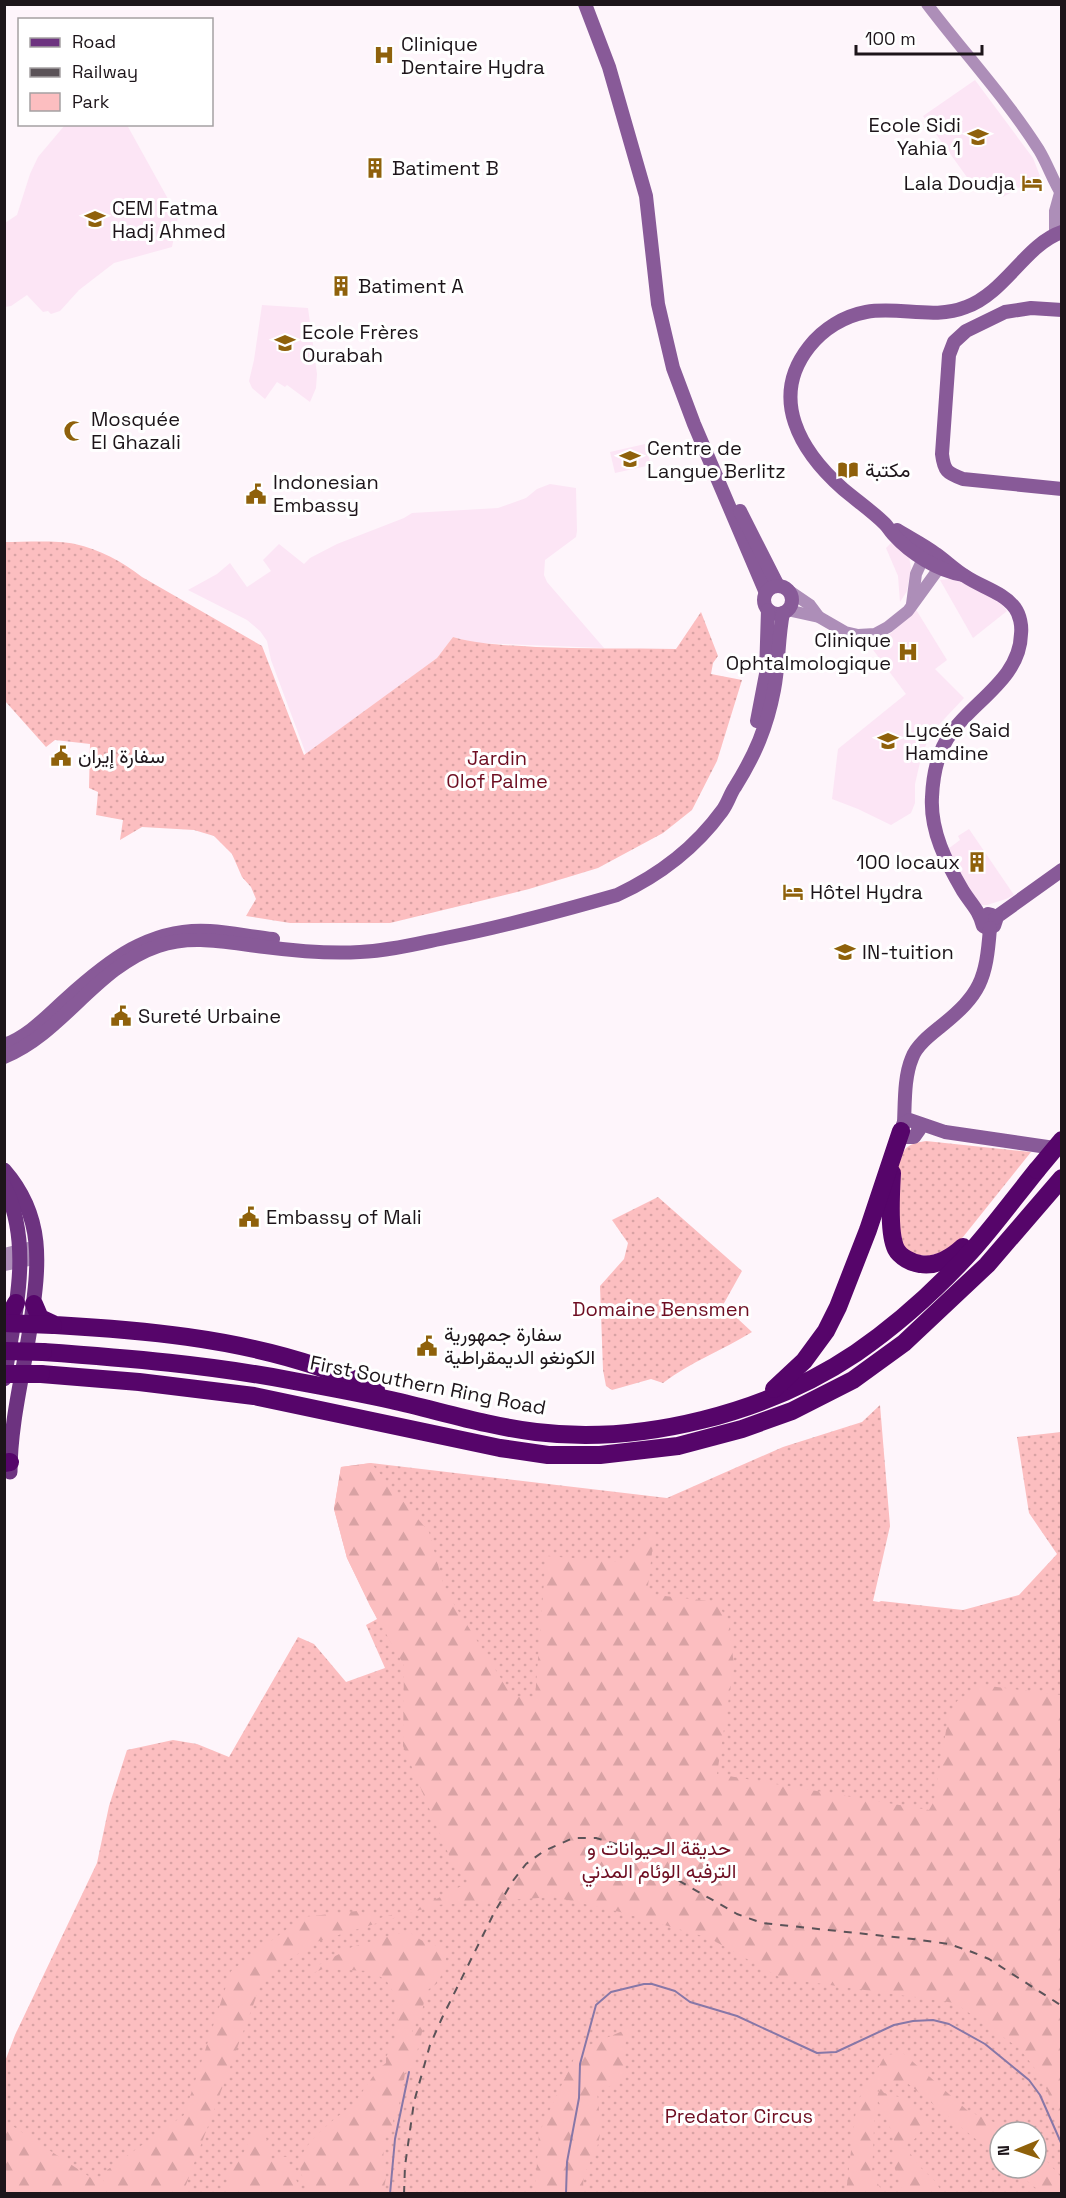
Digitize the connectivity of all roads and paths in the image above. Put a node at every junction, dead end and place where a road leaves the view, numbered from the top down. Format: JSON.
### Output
{"nodes":[{"id":1,"x":585,"y":4,"type":"edge"},
{"id":2,"x":593,"y":4,"type":"edge"},
{"id":3,"x":927,"y":4,"type":"edge"},
{"id":4,"x":1061,"y":194,"type":"edge"},
{"id":5,"x":1058,"y":233,"type":"edge"},
{"id":6,"x":1062,"y":310,"type":"edge"},
{"id":7,"x":1062,"y":489,"type":"edge"},
{"id":8,"x":885,"y":524,"type":"junction"},
{"id":9,"x":923,"y":559,"type":"junction"},
{"id":10,"x":946,"y":571,"type":"junction"},
{"id":11,"x":776,"y":589,"type":"junction"},
{"id":12,"x":912,"y":605,"type":"junction"},
{"id":13,"x":768,"y":610,"type":"junction"},
{"id":14,"x":785,"y":611,"type":"junction"},
{"id":15,"x":819,"y":617,"type":"junction"},
{"id":16,"x":1062,"y":870,"type":"edge"},
{"id":17,"x":989,"y":922,"type":"junction"},
{"id":18,"x":4,"y":1046,"type":"edge"},
{"id":19,"x":4,"y":1057,"type":"edge"},
{"id":20,"x":910,"y":1129,"type":"junction"},
{"id":21,"x":1062,"y":1140,"type":"edge"},
{"id":22,"x":1062,"y":1149,"type":"edge"},
{"id":23,"x":4,"y":1162,"type":"edge"},
{"id":24,"x":4,"y":1170,"type":"edge"},
{"id":25,"x":1037,"y":1170,"type":"junction"},
{"id":26,"x":1062,"y":1179,"type":"edge"},
{"id":27,"x":8,"y":1187,"type":"edge"},
{"id":28,"x":38,"y":1252,"type":"junction"},
{"id":29,"x":4,"y":1254,"type":"edge"},
{"id":30,"x":12,"y":1256,"type":"edge"},
{"id":31,"x":17,"y":1316,"type":"edge"},
{"id":32,"x":4,"y":1351,"type":"edge"},
{"id":33,"x":4,"y":1374,"type":"edge"},
{"id":34,"x":4,"y":1378,"type":"edge"},
{"id":35,"x":389,"y":1400,"type":"junction"},
{"id":36,"x":756,"y":1404,"type":"junction"},
{"id":37,"x":7,"y":1467,"type":"edge"}],
"edges":[{"from":1,"to":11,"type":"main road"},
{"from":2,"to":11,"type":"main road"},
{"from":3,"to":4,"type":"street"},
{"from":4,"to":5,"type":"street"},
{"from":5,"to":8,"type":"main road"},
{"from":6,"to":7,"type":"main road"},
{"from":8,"to":9,"type":"main road"},
{"from":8,"to":9,"type":"main road"},
{"from":9,"to":10,"type":"main road"},
{"from":9,"to":12,"type":"street"},
{"from":10,"to":12,"type":"street"},
{"from":10,"to":17,"type":"main road"},
{"from":11,"to":13,"type":"main road"},
{"from":11,"to":14,"type":"main road"},
{"from":11,"to":15,"type":"street"},
{"from":12,"to":15,"type":"street"},
{"from":13,"to":14,"type":"main road"},
{"from":13,"to":18,"type":"main road"},
{"from":14,"to":15,"type":"street"},
{"from":14,"to":19,"type":"main road"},
{"from":16,"to":17,"type":"main road"},
{"from":17,"to":20,"type":"main road"},
{"from":20,"to":22,"type":"main road"},
{"from":20,"to":25,"type":"highway"},
{"from":20,"to":36,"type":"highway"},
{"from":21,"to":25,"type":"highway","name":"First Southern Ring Road","bridge":true},
{"from":23,"to":27,"type":"main road"},
{"from":24,"to":27,"type":"main road"},
{"from":25,"to":36,"type":"highway","name":"First Southern Ring Road"},
{"from":26,"to":33,"type":"highway","bridge":true},
{"from":27,"to":28,"type":"main road"},
{"from":27,"to":30,"type":"main road"},
{"from":28,"to":30,"type":"street"},
{"from":28,"to":31,"type":"main road"},
{"from":29,"to":30,"type":"street"},
{"from":30,"to":31,"type":"main road"},
{"from":31,"to":34,"type":"main road"},
{"from":31,"to":35,"type":"highway"},
{"from":31,"to":37,"type":"main road"},
{"from":32,"to":35,"type":"highway","name":"First Southern Ring Road","bridge":true},
{"from":35,"to":36,"type":"highway","name":"First Southern Ring Road"}]}
